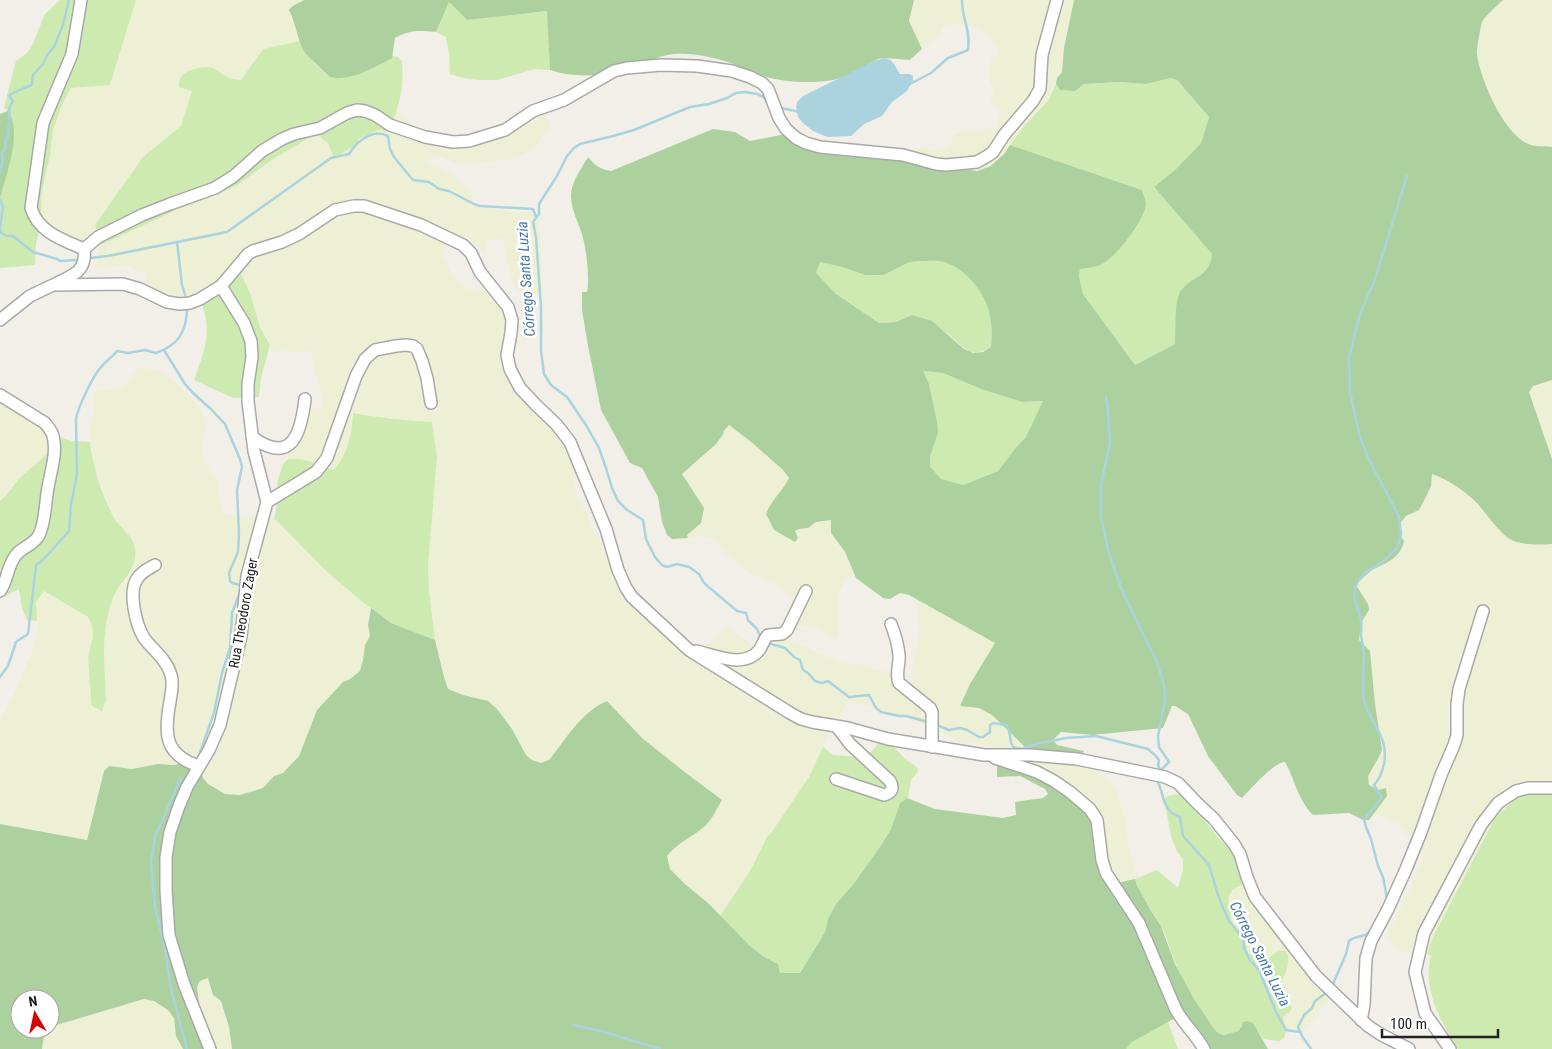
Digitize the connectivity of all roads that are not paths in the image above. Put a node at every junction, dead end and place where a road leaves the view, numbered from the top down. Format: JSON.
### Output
{"nodes":[{"id":1,"x":81,"y":0,"type":"edge"},
{"id":2,"x":1057,"y":0,"type":"edge"},
{"id":3,"x":84,"y":249,"type":"junction"},
{"id":4,"x":83,"y":265,"type":"junction"},
{"id":5,"x":96,"y":284,"type":"junction"},
{"id":6,"x":53,"y":285,"type":"junction"},
{"id":7,"x":221,"y":286,"type":"junction"},
{"id":8,"x":0,"y":320,"type":"edge"},
{"id":9,"x":0,"y":395,"type":"edge"},
{"id":10,"x":305,"y":399,"type":"dead end"},
{"id":11,"x":431,"y":403,"type":"dead end"},
{"id":12,"x":252,"y":437,"type":"junction"},
{"id":13,"x":267,"y":502,"type":"junction"},
{"id":14,"x":155,"y":565,"type":"dead end"},
{"id":15,"x":806,"y":590,"type":"dead end"},
{"id":16,"x":0,"y":591,"type":"edge"},
{"id":17,"x":1484,"y":611,"type":"dead end"},
{"id":18,"x":891,"y":624,"type":"dead end"},
{"id":19,"x":690,"y":650,"type":"junction"},
{"id":20,"x":837,"y":727,"type":"junction"},
{"id":21,"x":932,"y":747,"type":"junction"},
{"id":22,"x":984,"y":755,"type":"junction"},
{"id":23,"x":199,"y":766,"type":"junction"},
{"id":24,"x":836,"y":779,"type":"dead end"},
{"id":25,"x":1552,"y":788,"type":"edge"},
{"id":26,"x":1361,"y":1020,"type":"junction"},
{"id":27,"x":210,"y":1049,"type":"edge"},
{"id":28,"x":1204,"y":1049,"type":"edge"},
{"id":29,"x":1409,"y":1049,"type":"edge"},
{"id":30,"x":1450,"y":1049,"type":"edge"}],
"edges":[{"from":1,"to":3,"type":"street"},
{"from":2,"to":3,"type":"street"},
{"from":3,"to":4,"type":"street"},
{"from":4,"to":5,"type":"street"},
{"from":4,"to":6,"type":"street"},
{"from":5,"to":6,"type":"street"},
{"from":5,"to":7,"type":"street"},
{"from":6,"to":8,"type":"street"},
{"from":7,"to":12,"type":"street","name":"Rua Theodoro Zager"},
{"from":7,"to":19,"type":"street"},
{"from":9,"to":16,"type":"street"},
{"from":10,"to":12,"type":"street"},
{"from":11,"to":13,"type":"street"},
{"from":12,"to":13,"type":"street","name":"Rua Theodoro Zager"},
{"from":13,"to":23,"type":"street","name":"Rua Theodoro Zager"},
{"from":14,"to":23,"type":"street"},
{"from":15,"to":19,"type":"street"},
{"from":17,"to":26,"type":"street"},
{"from":18,"to":21,"type":"street"},
{"from":19,"to":20,"type":"street"},
{"from":20,"to":21,"type":"street"},
{"from":20,"to":24,"type":"street"},
{"from":21,"to":22,"type":"street"},
{"from":22,"to":26,"type":"street"},
{"from":22,"to":28,"type":"street"},
{"from":23,"to":27,"type":"street","name":"Rua Theodoro Zager"},
{"from":25,"to":30,"type":"street"},
{"from":26,"to":29,"type":"street"}]}
